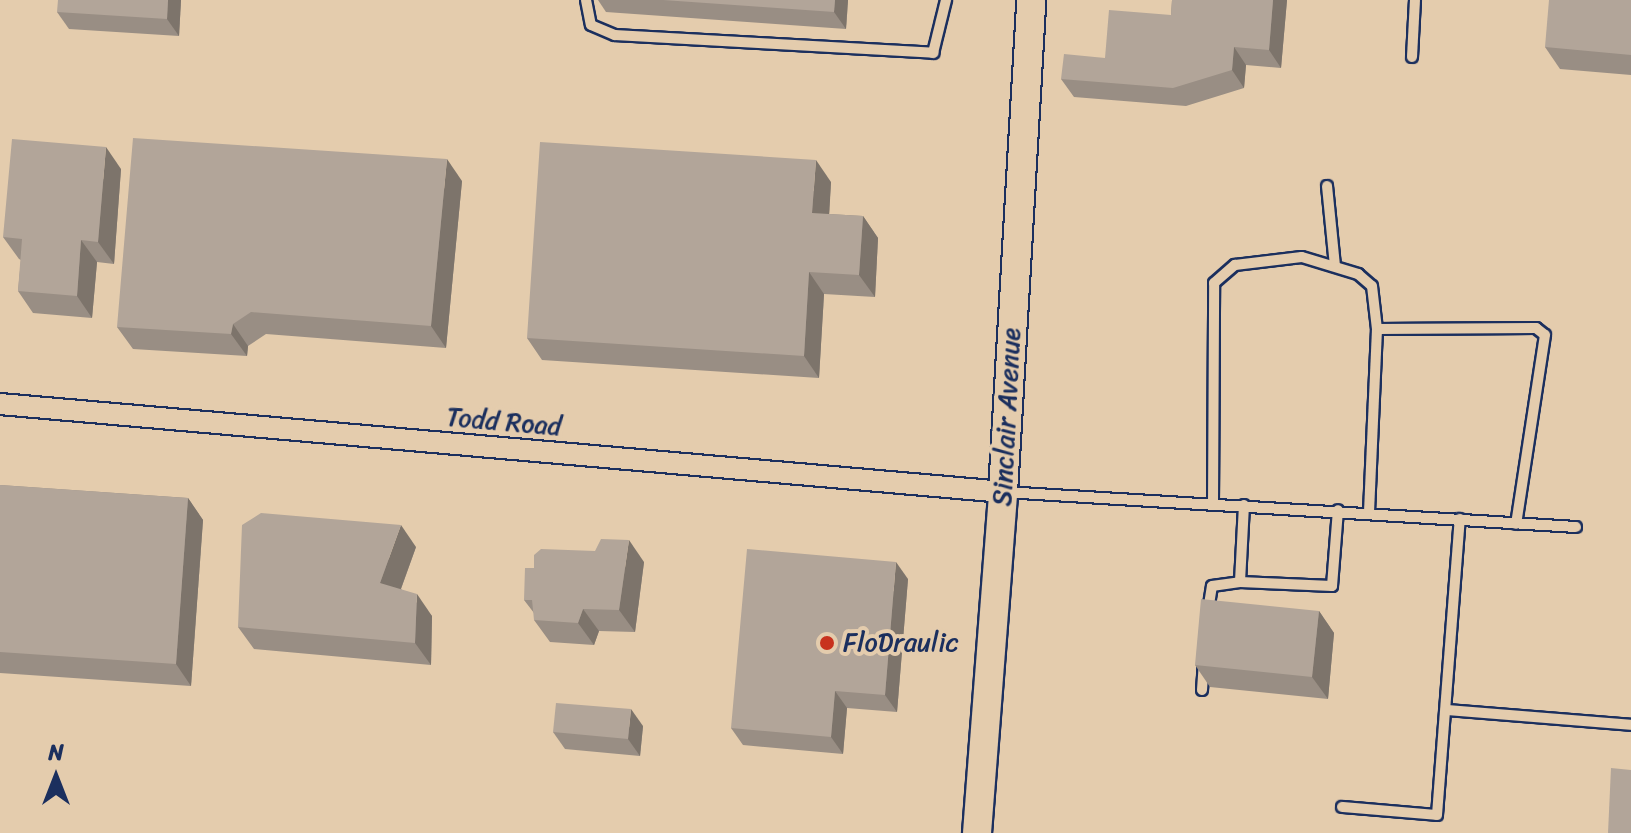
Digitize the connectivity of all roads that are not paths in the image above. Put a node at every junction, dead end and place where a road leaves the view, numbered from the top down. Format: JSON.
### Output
{"nodes":[{"id":1,"x":586,"y":0,"type":"edge"},
{"id":2,"x":946,"y":0,"type":"edge"},
{"id":3,"x":1031,"y":0,"type":"edge"},
{"id":4,"x":1415,"y":0,"type":"edge"},
{"id":5,"x":1412,"y":57,"type":"dead end"},
{"id":6,"x":1327,"y":186,"type":"dead end"},
{"id":7,"x":1335,"y":266,"type":"junction"},
{"id":8,"x":1377,"y":329,"type":"junction"},
{"id":9,"x":0,"y":404,"type":"edge"},
{"id":10,"x":1003,"y":492,"type":"junction"},
{"id":11,"x":1213,"y":504,"type":"junction"},
{"id":12,"x":1244,"y":505,"type":"junction"},
{"id":13,"x":1338,"y":510,"type":"junction"},
{"id":14,"x":1369,"y":512,"type":"junction"},
{"id":15,"x":1460,"y":519,"type":"junction"},
{"id":16,"x":1516,"y":524,"type":"junction"},
{"id":17,"x":1576,"y":527,"type":"dead end"},
{"id":18,"x":1240,"y":582,"type":"junction"},
{"id":19,"x":1207,"y":619,"type":"edge"},
{"id":20,"x":1205,"y":645,"type":"edge"},
{"id":21,"x":1202,"y":690,"type":"dead end"},
{"id":22,"x":1446,"y":710,"type":"junction"},
{"id":23,"x":1631,"y":725,"type":"edge"},
{"id":24,"x":1342,"y":807,"type":"dead end"},
{"id":25,"x":977,"y":833,"type":"edge"}],
"edges":[{"from":1,"to":2,"type":"lane"},
{"from":3,"to":10,"type":"street","name":"Sinclair Avenue"},
{"from":4,"to":5,"type":"lane"},
{"from":6,"to":7,"type":"lane"},
{"from":7,"to":8,"type":"lane"},
{"from":7,"to":11,"type":"lane"},
{"from":8,"to":14,"type":"lane"},
{"from":8,"to":16,"type":"lane"},
{"from":9,"to":10,"type":"street","name":"Todd Road"},
{"from":10,"to":11,"type":"lane"},
{"from":10,"to":25,"type":"street","name":"Sinclair Avenue"},
{"from":11,"to":12,"type":"lane"},
{"from":12,"to":13,"type":"lane"},
{"from":12,"to":18,"type":"lane"},
{"from":13,"to":14,"type":"lane"},
{"from":13,"to":18,"type":"lane"},
{"from":14,"to":15,"type":"lane"},
{"from":15,"to":16,"type":"lane"},
{"from":15,"to":22,"type":"lane"},
{"from":16,"to":17,"type":"lane"},
{"from":18,"to":19,"type":"lane"},
{"from":20,"to":21,"type":"lane"},
{"from":22,"to":23,"type":"lane"},
{"from":22,"to":24,"type":"lane"}]}
